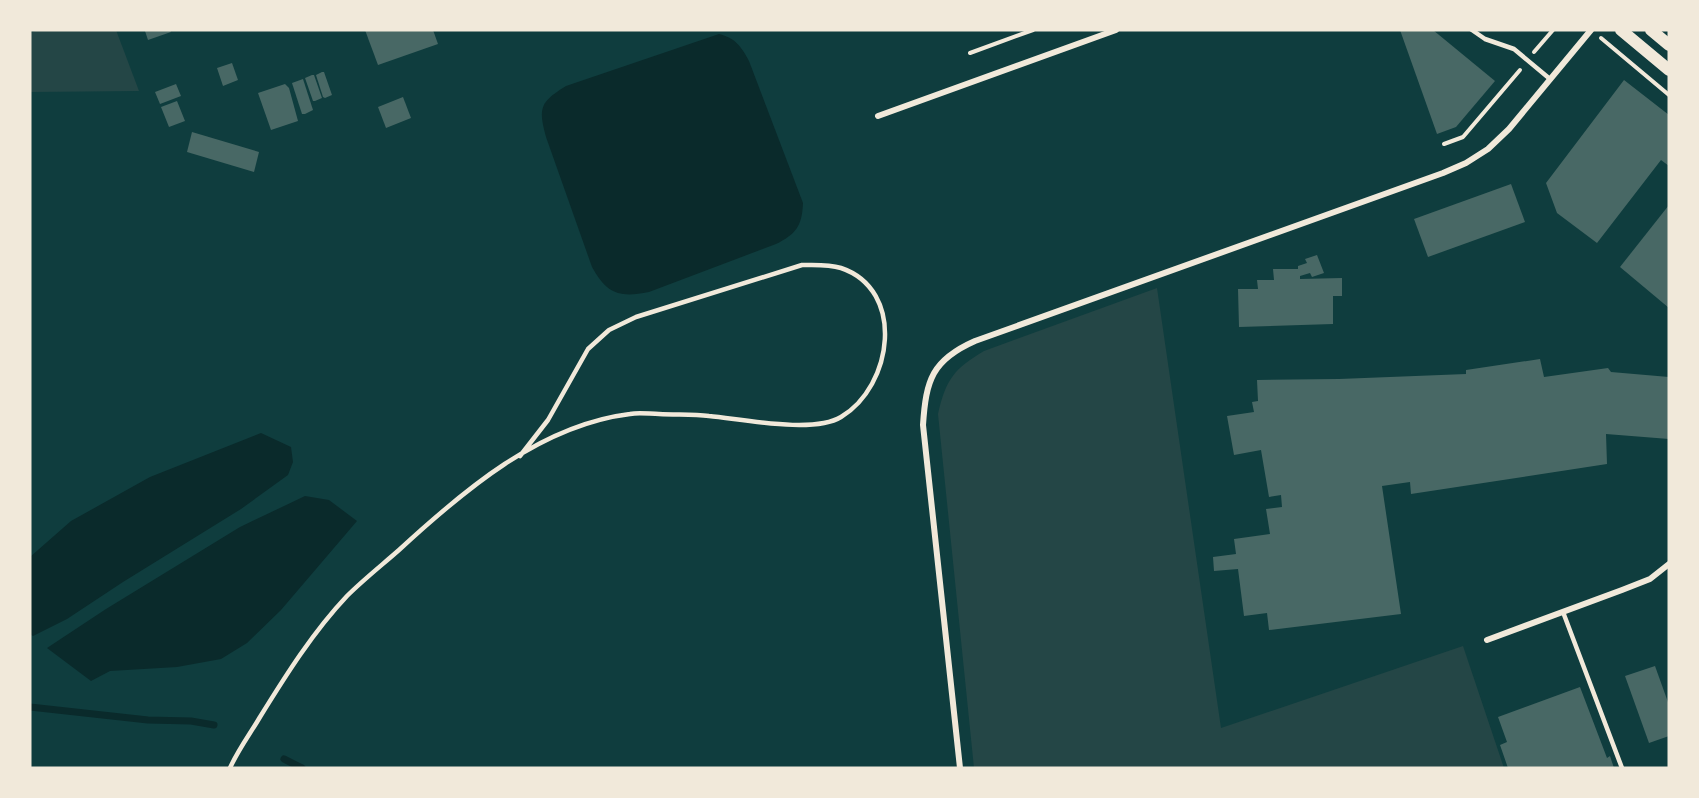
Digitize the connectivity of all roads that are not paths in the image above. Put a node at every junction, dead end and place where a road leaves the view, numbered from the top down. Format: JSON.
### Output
{"nodes":[{"id":1,"x":1116,"y":30,"type":"edge"},
{"id":2,"x":1473,"y":30,"type":"edge"},
{"id":3,"x":1591,"y":30,"type":"edge"},
{"id":4,"x":1621,"y":30,"type":"edge"},
{"id":5,"x":1651,"y":30,"type":"edge"},
{"id":6,"x":1669,"y":45,"type":"edge"},
{"id":7,"x":1669,"y":70,"type":"edge"},
{"id":8,"x":1550,"y":79,"type":"junction"},
{"id":9,"x":878,"y":116,"type":"dead end"},
{"id":10,"x":520,"y":456,"type":"junction"},
{"id":11,"x":1669,"y":564,"type":"edge"},
{"id":12,"x":1563,"y":612,"type":"junction"},
{"id":13,"x":1487,"y":640,"type":"dead end"},
{"id":14,"x":230,"y":768,"type":"edge"},
{"id":15,"x":960,"y":768,"type":"edge"},
{"id":16,"x":1622,"y":768,"type":"edge"}],
"edges":[{"from":1,"to":9,"type":"street"},
{"from":2,"to":8,"type":"lane"},
{"from":3,"to":8,"type":"street"},
{"from":4,"to":7,"type":"main road"},
{"from":5,"to":6,"type":"main road"},
{"from":8,"to":15,"type":"street"},
{"from":10,"to":10,"type":"lane"},
{"from":10,"to":14,"type":"lane"},
{"from":11,"to":12,"type":"street"},
{"from":12,"to":13,"type":"street"},
{"from":12,"to":16,"type":"lane"}]}
